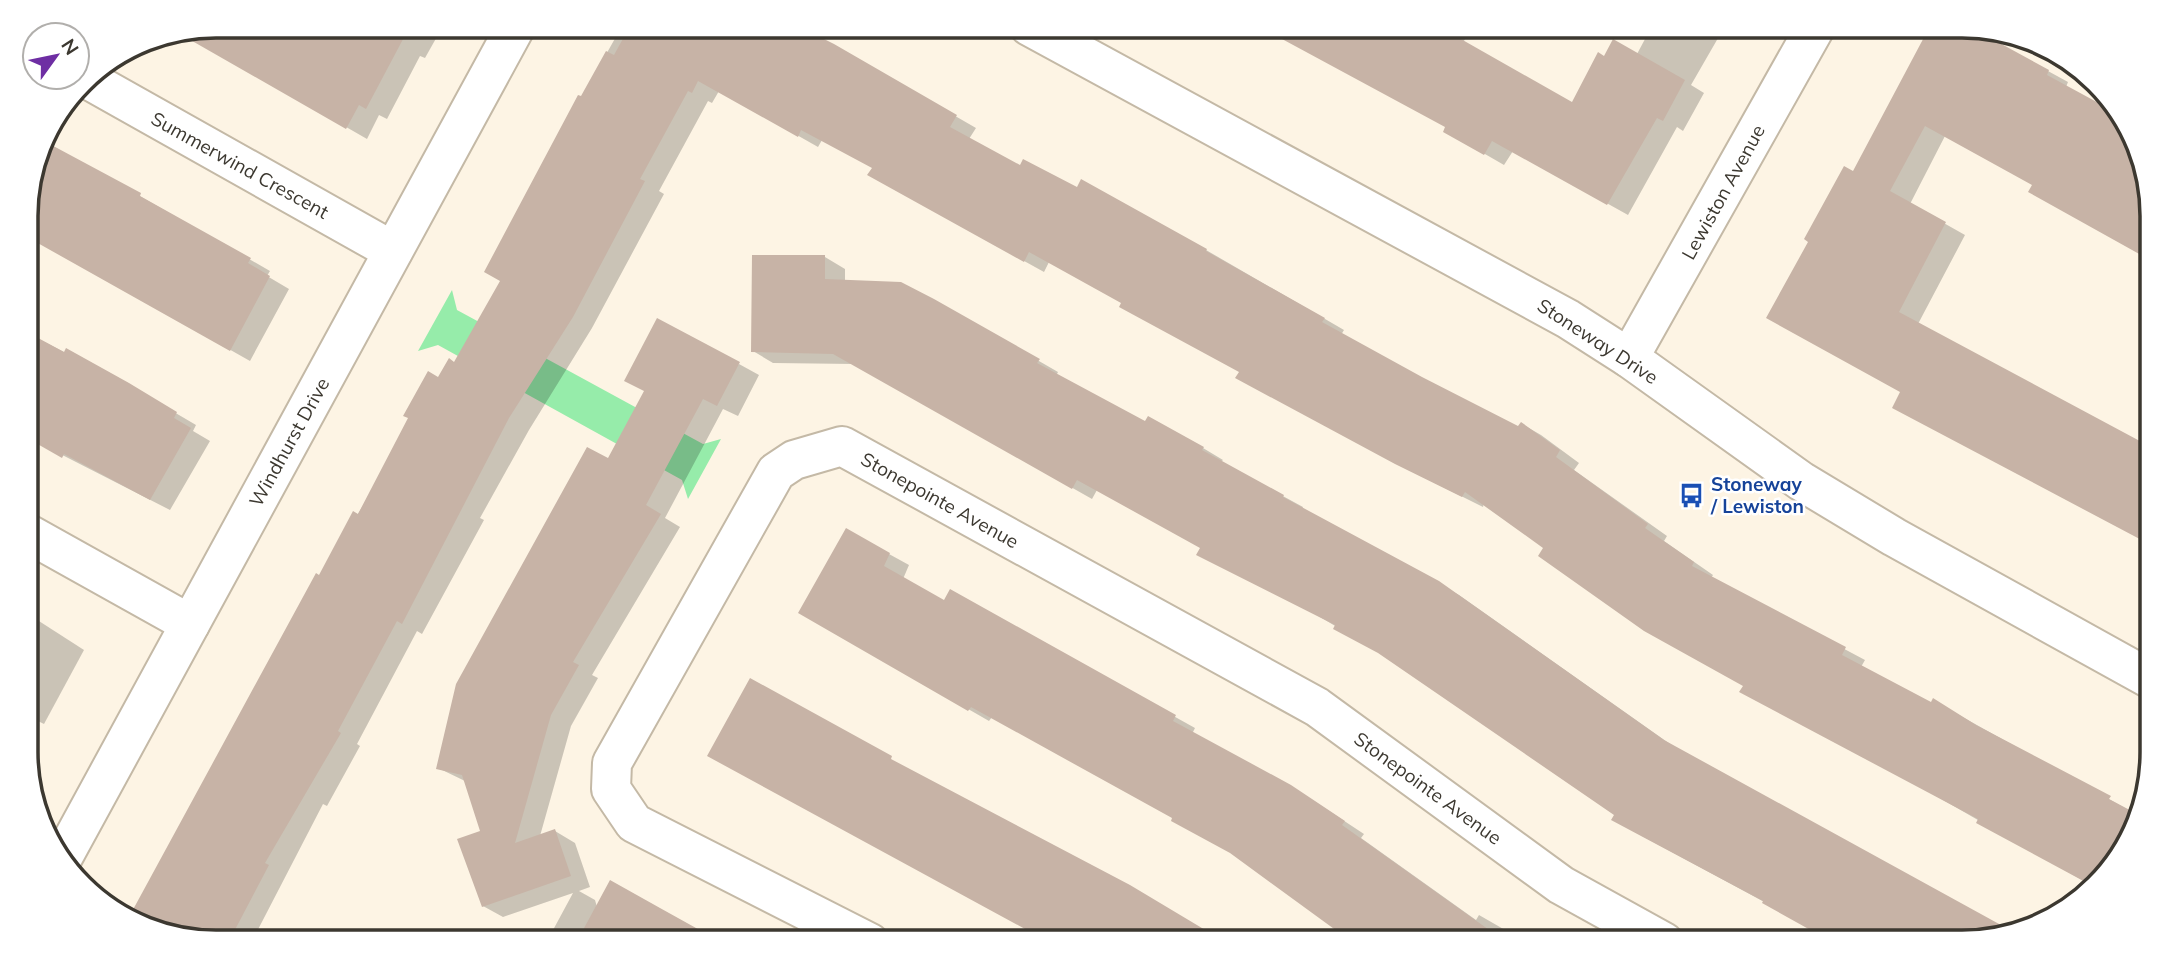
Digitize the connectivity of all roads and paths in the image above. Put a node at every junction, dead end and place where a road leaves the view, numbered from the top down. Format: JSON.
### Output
{"nodes":[{"id":1,"x":1809,"y":38,"type":"edge"},
{"id":2,"x":509,"y":39,"type":"edge"},
{"id":3,"x":1052,"y":39,"type":"edge"},
{"id":4,"x":97,"y":85,"type":"edge"},
{"id":5,"x":393,"y":251,"type":"junction"},
{"id":6,"x":1629,"y":358,"type":"junction"},
{"id":7,"x":38,"y":539,"type":"edge"},
{"id":8,"x":190,"y":624,"type":"junction"},
{"id":9,"x":2140,"y":673,"type":"edge"},
{"id":10,"x":67,"y":849,"type":"edge"},
{"id":11,"x":844,"y":930,"type":"edge"},
{"id":12,"x":1642,"y":930,"type":"edge"}],
"edges":[{"from":1,"to":6,"type":"street","name":"Lewiston Avenue"},
{"from":2,"to":5,"type":"street","name":"Windhurst Drive"},
{"from":3,"to":6,"type":"street","name":"Stoneway Drive"},
{"from":4,"to":5,"type":"street","name":"Summerwind Crescent"},
{"from":5,"to":8,"type":"street","name":"Windhurst Drive"},
{"from":6,"to":9,"type":"street","name":"Stoneway Drive"},
{"from":7,"to":8,"type":"street"},
{"from":8,"to":10,"type":"street","name":"Windhurst Drive"},
{"from":11,"to":12,"type":"street","name":"Stonepointe Avenue"}]}
